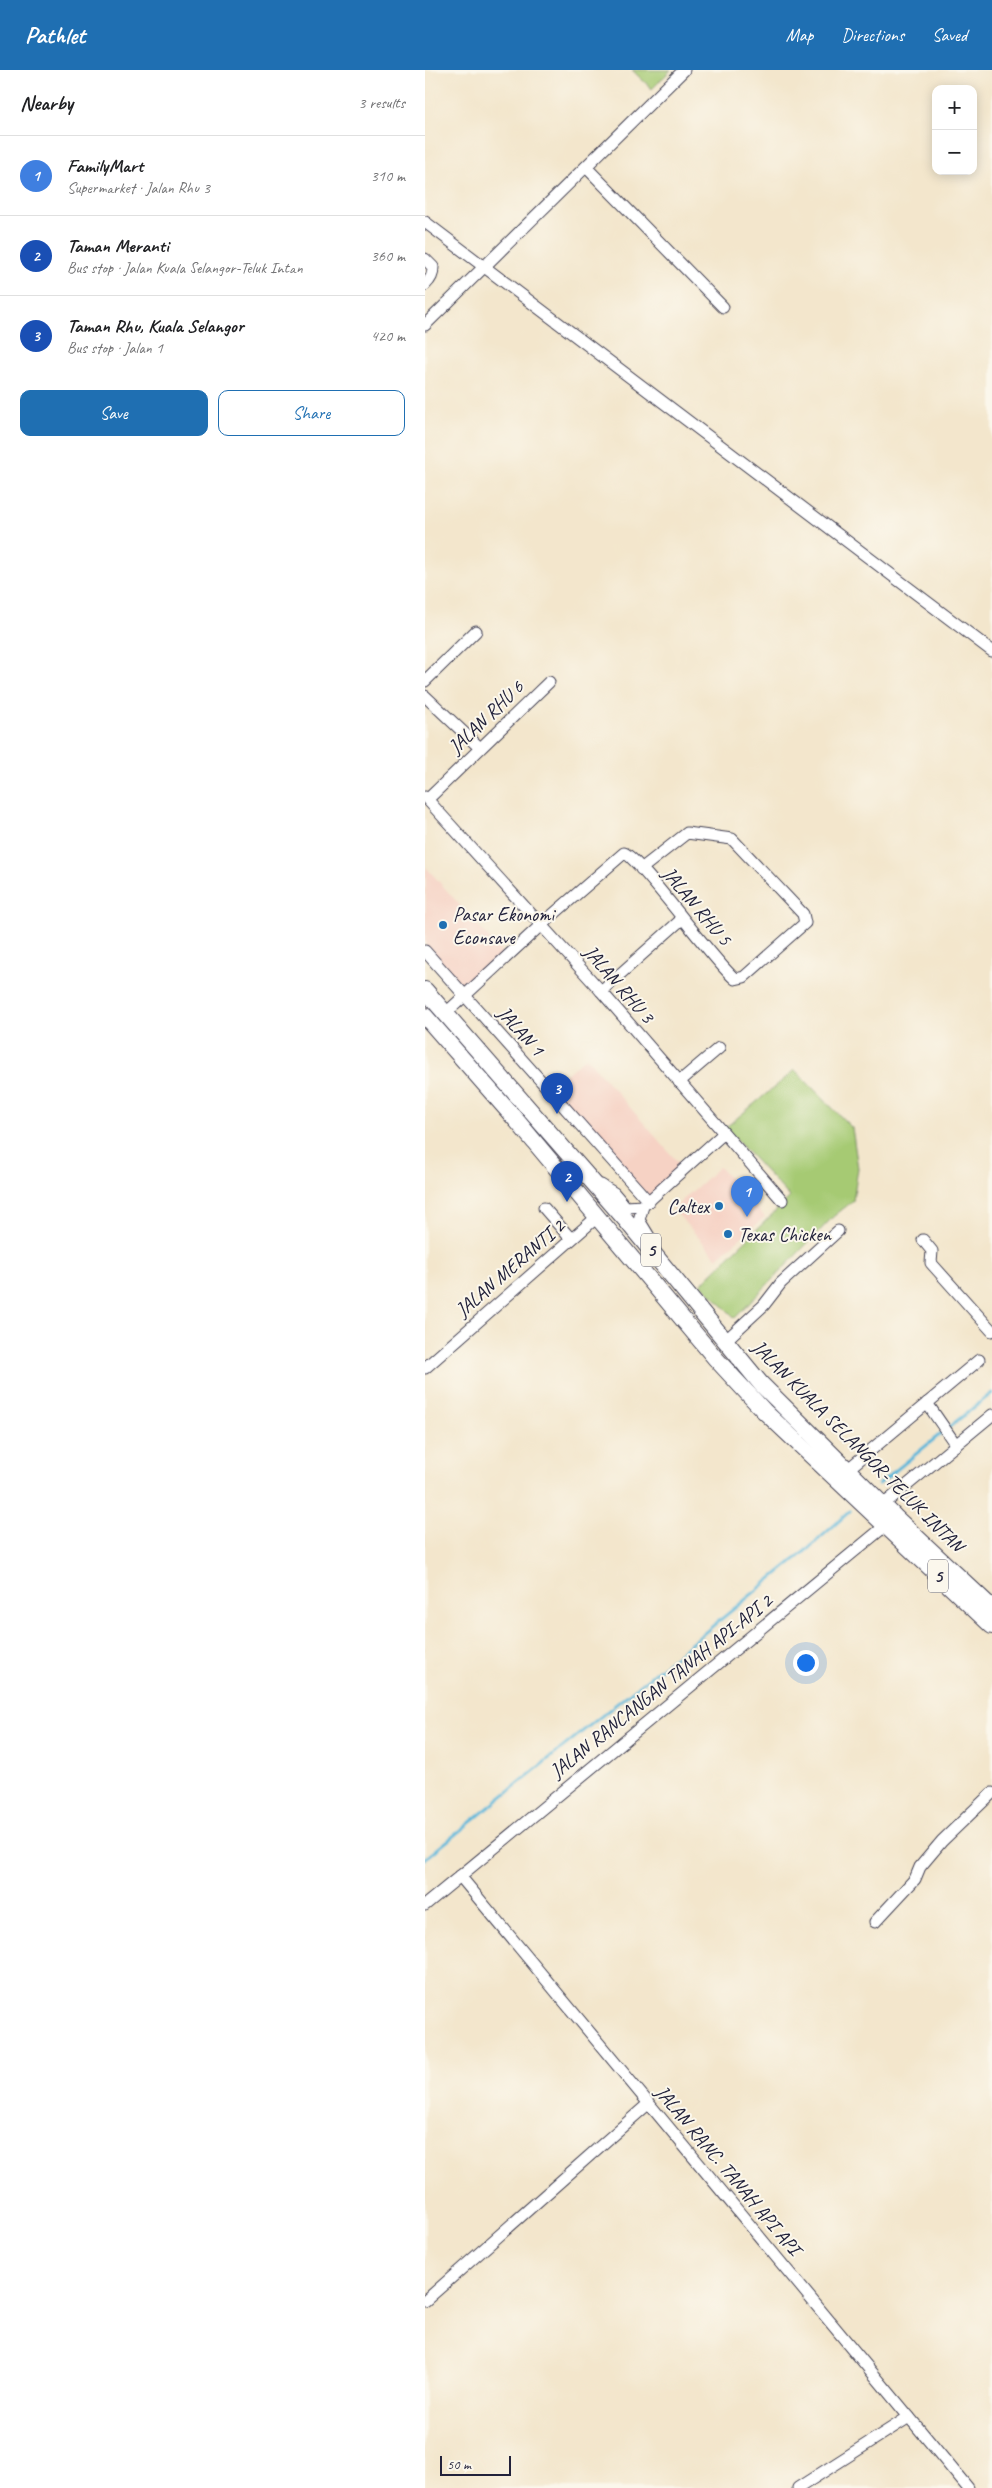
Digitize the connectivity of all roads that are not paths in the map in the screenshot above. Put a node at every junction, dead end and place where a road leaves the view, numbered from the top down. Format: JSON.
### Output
{"nodes":[{"id":1,"x":684,"y":70,"type":"edge"},
{"id":2,"x":586,"y":167,"type":"junction"},
{"id":3,"x":425,"y":222,"type":"edge"},
{"id":4,"x":425,"y":259,"type":"edge"},
{"id":5,"x":485,"y":267,"type":"junction"},
{"id":6,"x":425,"y":285,"type":"edge"},
{"id":7,"x":723,"y":307,"type":"dead end"},
{"id":8,"x":425,"y":325,"type":"edge"},
{"id":9,"x":476,"y":632,"type":"dead end"},
{"id":10,"x":992,"y":651,"type":"edge"},
{"id":11,"x":425,"y":681,"type":"edge"},
{"id":12,"x":549,"y":682,"type":"dead end"},
{"id":13,"x":425,"y":696,"type":"edge"},
{"id":14,"x":480,"y":748,"type":"junction"},
{"id":15,"x":427,"y":798,"type":"edge"},
{"id":16,"x":641,"y":869,"type":"junction"},
{"id":17,"x":682,"y":919,"type":"junction"},
{"id":18,"x":541,"y":925,"type":"junction"},
{"id":19,"x":425,"y":952,"type":"edge"},
{"id":20,"x":425,"y":990,"type":"edge"},
{"id":21,"x":601,"y":991,"type":"junction"},
{"id":22,"x":464,"y":995,"type":"junction"},
{"id":23,"x":446,"y":1013,"type":"junction"},
{"id":24,"x":425,"y":1016,"type":"edge"},
{"id":25,"x":719,"y":1048,"type":"dead end"},
{"id":26,"x":679,"y":1082,"type":"junction"},
{"id":27,"x":723,"y":1134,"type":"junction"},
{"id":28,"x":591,"y":1179,"type":"junction"},
{"id":29,"x":781,"y":1200,"type":"dead end"},
{"id":30,"x":646,"y":1204,"type":"junction"},
{"id":31,"x":544,"y":1208,"type":"dead end"},
{"id":32,"x":597,"y":1217,"type":"junction"},
{"id":33,"x":839,"y":1231,"type":"dead end"},
{"id":34,"x":571,"y":1239,"type":"junction"},
{"id":35,"x":923,"y":1240,"type":"dead end"},
{"id":36,"x":664,"y":1266,"type":"junction"},
{"id":37,"x":992,"y":1332,"type":"edge"},
{"id":38,"x":725,"y":1341,"type":"junction"},
{"id":39,"x":979,"y":1360,"type":"dead end"},
{"id":40,"x":425,"y":1368,"type":"edge"},
{"id":41,"x":927,"y":1403,"type":"junction"},
{"id":42,"x":992,"y":1415,"type":"edge"},
{"id":43,"x":953,"y":1441,"type":"junction"},
{"id":44,"x":847,"y":1470,"type":"junction"},
{"id":45,"x":883,"y":1505,"type":"junction"},
{"id":46,"x":885,"y":1526,"type":"junction"},
{"id":47,"x":992,"y":1608,"type":"edge"},
{"id":48,"x":992,"y":1626,"type":"edge"},
{"id":49,"x":992,"y":1793,"type":"edge"},
{"id":50,"x":461,"y":1876,"type":"junction"},
{"id":51,"x":425,"y":1905,"type":"edge"},
{"id":52,"x":875,"y":1922,"type":"dead end"},
{"id":53,"x":649,"y":2104,"type":"junction"},
{"id":54,"x":425,"y":2300,"type":"edge"},
{"id":55,"x":909,"y":2417,"type":"junction"},
{"id":56,"x":798,"y":2488,"type":"edge"},
{"id":57,"x":968,"y":2488,"type":"edge"}],
"edges":[{"from":1,"to":2,"type":"street"},
{"from":2,"to":5,"type":"street"},
{"from":2,"to":7,"type":"street"},
{"from":3,"to":5,"type":"street"},
{"from":4,"to":6,"type":"street"},
{"from":5,"to":8,"type":"street"},
{"from":5,"to":10,"type":"street"},
{"from":9,"to":11,"type":"street"},
{"from":12,"to":14,"type":"street","name":"JALAN RHU 6"},
{"from":13,"to":14,"type":"street"},
{"from":14,"to":15,"type":"street","name":"JALAN RHU 6"},
{"from":15,"to":18,"type":"street","name":"JALAN RHU 3"},
{"from":16,"to":17,"type":"street","name":"JALAN RHU 5"},
{"from":16,"to":17,"type":"street","name":"JALAN RHU 5"},
{"from":16,"to":18,"type":"street","name":"JALAN RHU 5"},
{"from":17,"to":21,"type":"street"},
{"from":18,"to":21,"type":"street","name":"JALAN RHU 3"},
{"from":18,"to":22,"type":"street"},
{"from":19,"to":22,"type":"street","name":"JALAN 1"},
{"from":20,"to":23,"type":"highway","name":"JALAN KUALA SELANGOR-TELUK INTAN","number":"5"},
{"from":21,"to":26,"type":"street","name":"JALAN RHU 3"},
{"from":22,"to":23,"type":"street"},
{"from":22,"to":30,"type":"street","name":"JALAN 1"},
{"from":23,"to":28,"type":"highway","name":"JALAN KUALA SELANGOR-TELUK INTAN","number":"5"},
{"from":24,"to":32,"type":"highway","name":"JALAN KUALA SELANGOR-TELUK INTAN","number":"5"},
{"from":25,"to":26,"type":"street"},
{"from":26,"to":27,"type":"street","name":"JALAN RHU 3"},
{"from":27,"to":29,"type":"street","name":"JALAN RHU 3"},
{"from":27,"to":30,"type":"street"},
{"from":28,"to":30,"type":"street"},
{"from":28,"to":36,"type":"highway","name":"JALAN KUALA SELANGOR-TELUK INTAN","number":"5"},
{"from":30,"to":36,"type":"street"},
{"from":31,"to":34,"type":"street"},
{"from":32,"to":34,"type":"street","name":"JALAN MERANTI 2"},
{"from":32,"to":46,"type":"highway","name":"JALAN KUALA SELANGOR-TELUK INTAN","number":"5"},
{"from":33,"to":38,"type":"street"},
{"from":34,"to":40,"type":"street","name":"JALAN MERANTI 2"},
{"from":35,"to":37,"type":"street"},
{"from":36,"to":38,"type":"highway","name":"JALAN KUALA SELANGOR-TELUK INTAN","number":"5"},
{"from":38,"to":44,"type":"highway","name":"JALAN KUALA SELANGOR-TELUK INTAN","number":"5"},
{"from":39,"to":41,"type":"street"},
{"from":41,"to":43,"type":"street"},
{"from":41,"to":44,"type":"street"},
{"from":42,"to":43,"type":"street"},
{"from":43,"to":45,"type":"street"},
{"from":44,"to":45,"type":"highway","name":"JALAN KUALA SELANGOR-TELUK INTAN","number":"5"},
{"from":45,"to":47,"type":"highway","name":"JALAN KUALA SELANGOR-TELUK INTAN","number":"5"},
{"from":46,"to":48,"type":"highway","name":"JALAN KUALA SELANGOR-TELUK INTAN","number":"5"},
{"from":46,"to":50,"type":"street","name":"JALAN RANCANGAN TANAH API-API 2"},
{"from":49,"to":52,"type":"street"},
{"from":50,"to":51,"type":"street","name":"JALAN RANCANGAN TANAH API-API 2"},
{"from":50,"to":53,"type":"street","name":"JALAN RANC. TANAH API API"},
{"from":53,"to":54,"type":"street"},
{"from":53,"to":55,"type":"street","name":"JALAN RANC. TANAH API API"},
{"from":55,"to":56,"type":"street"},
{"from":55,"to":57,"type":"street","name":"JALAN RANC. TANAH API API"}]}
